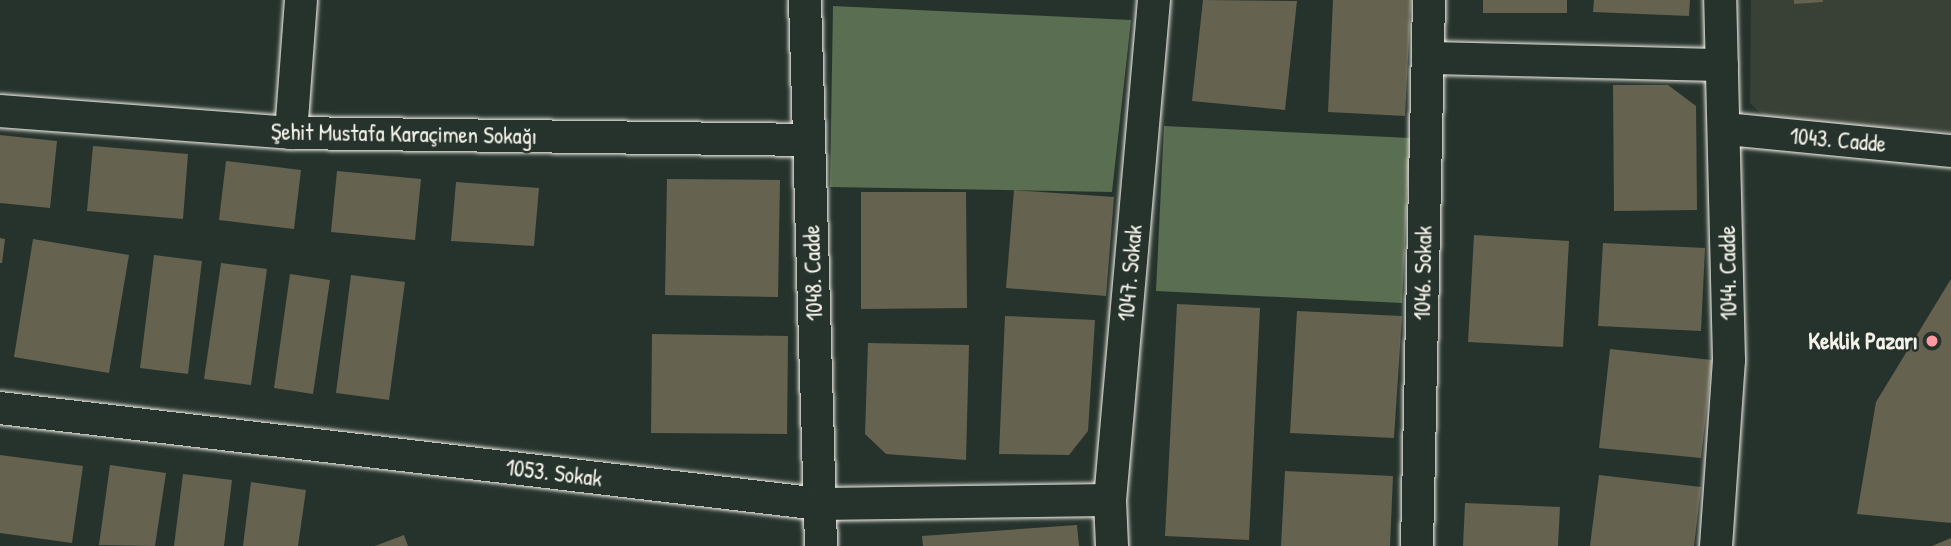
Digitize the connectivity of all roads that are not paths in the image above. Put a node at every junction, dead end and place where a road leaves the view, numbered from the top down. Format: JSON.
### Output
{"nodes":[{"id":1,"x":301,"y":0,"type":"edge"},
{"id":2,"x":806,"y":0,"type":"edge"},
{"id":3,"x":1154,"y":0,"type":"edge"},
{"id":4,"x":1429,"y":0,"type":"edge"},
{"id":5,"x":1720,"y":0,"type":"edge"},
{"id":6,"x":1428,"y":58,"type":"junction"},
{"id":7,"x":1722,"y":65,"type":"junction"},
{"id":8,"x":0,"y":111,"type":"edge"},
{"id":9,"x":1726,"y":130,"type":"junction"},
{"id":10,"x":290,"y":133,"type":"junction"},
{"id":11,"x":809,"y":140,"type":"junction"},
{"id":12,"x":1951,"y":150,"type":"edge"},
{"id":13,"x":0,"y":408,"type":"edge"},
{"id":14,"x":1110,"y":500,"type":"junction"},
{"id":15,"x":820,"y":504,"type":"junction"},
{"id":16,"x":821,"y":546,"type":"edge"},
{"id":17,"x":1112,"y":546,"type":"edge"},
{"id":18,"x":1417,"y":546,"type":"edge"},
{"id":19,"x":1716,"y":546,"type":"edge"}],
"edges":[{"from":1,"to":10,"type":"street"},
{"from":2,"to":11,"type":"street","name":"1048. Cadde"},
{"from":3,"to":14,"type":"street","name":"1047. Sokak"},
{"from":4,"to":6,"type":"street","name":"1046. Sokak"},
{"from":5,"to":7,"type":"street","name":"1044. Cadde"},
{"from":6,"to":7,"type":"street"},
{"from":6,"to":18,"type":"street","name":"1046. Sokak"},
{"from":7,"to":9,"type":"street","name":"1044. Cadde"},
{"from":8,"to":10,"type":"street","name":"Şehit Mustafa Karaçimen Sokağı"},
{"from":9,"to":12,"type":"street","name":"1043. Cadde"},
{"from":9,"to":19,"type":"street","name":"1044. Cadde"},
{"from":10,"to":11,"type":"street","name":"Şehit Mustafa Karaçimen Sokağı"},
{"from":11,"to":15,"type":"street","name":"1048. Cadde"},
{"from":13,"to":15,"type":"street","name":"1053. Sokak"},
{"from":14,"to":15,"type":"street","name":"1053. Sokak"},
{"from":14,"to":17,"type":"street","name":"1047. Sokak"},
{"from":15,"to":16,"type":"street","name":"1048. Cadde"}]}
